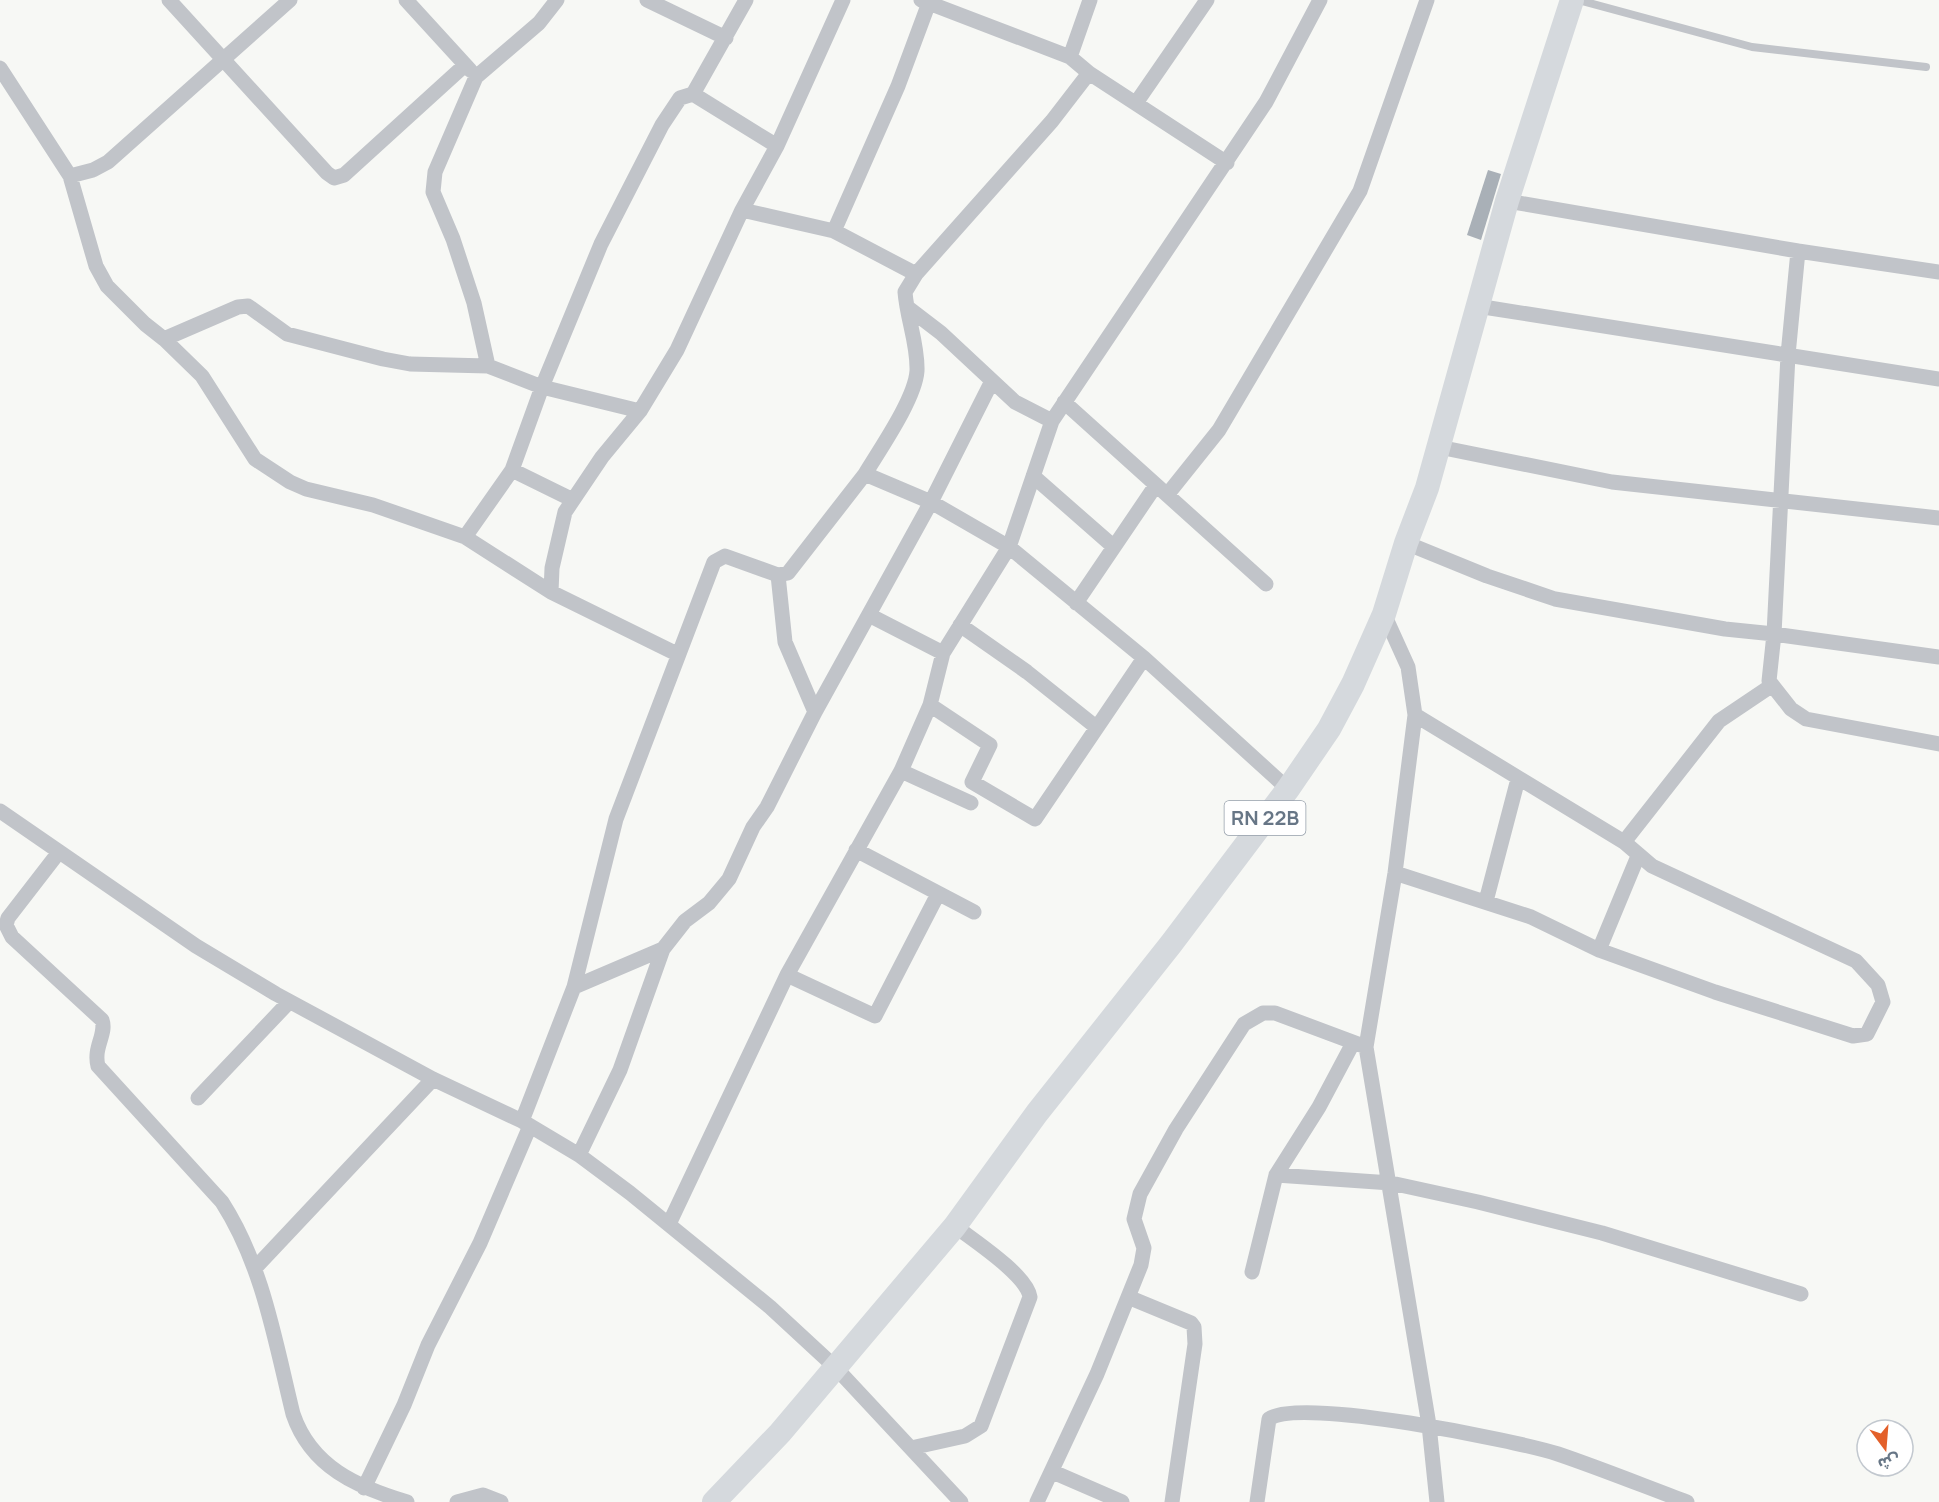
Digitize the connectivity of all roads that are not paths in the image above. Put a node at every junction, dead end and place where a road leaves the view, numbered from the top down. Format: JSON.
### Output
{"nodes":[{"id":1,"x":169,"y":0,"type":"edge"},
{"id":2,"x":290,"y":0,"type":"edge"},
{"id":3,"x":406,"y":0,"type":"edge"},
{"id":4,"x":557,"y":0,"type":"edge"},
{"id":5,"x":647,"y":0,"type":"edge"},
{"id":6,"x":746,"y":0,"type":"edge"},
{"id":7,"x":843,"y":0,"type":"edge"},
{"id":8,"x":1090,"y":0,"type":"edge"},
{"id":9,"x":1207,"y":0,"type":"edge"},
{"id":10,"x":1320,"y":0,"type":"edge"},
{"id":11,"x":1427,"y":0,"type":"edge"},
{"id":12,"x":1572,"y":0,"type":"edge"},
{"id":13,"x":1578,"y":0,"type":"edge"},
{"id":14,"x":926,"y":1,"type":"edge"},
{"id":15,"x":726,"y":38,"type":"junction"},
{"id":16,"x":1070,"y":57,"type":"junction"},
{"id":17,"x":222,"y":60,"type":"junction"},
{"id":18,"x":465,"y":65,"type":"junction"},
{"id":19,"x":1926,"y":67,"type":"dead end"},
{"id":20,"x":0,"y":68,"type":"edge"},
{"id":21,"x":1089,"y":74,"type":"junction"},
{"id":22,"x":476,"y":77,"type":"junction"},
{"id":23,"x":693,"y":94,"type":"junction"},
{"id":24,"x":1136,"y":103,"type":"junction"},
{"id":25,"x":777,"y":146,"type":"junction"},
{"id":26,"x":1227,"y":163,"type":"junction"},
{"id":27,"x":70,"y":176,"type":"junction"},
{"id":28,"x":1507,"y":201,"type":"junction"},
{"id":29,"x":742,"y":210,"type":"junction"},
{"id":30,"x":834,"y":231,"type":"junction"},
{"id":31,"x":1798,"y":251,"type":"junction"},
{"id":32,"x":1939,"y":272,"type":"edge"},
{"id":33,"x":916,"y":274,"type":"junction"},
{"id":34,"x":1477,"y":306,"type":"junction"},
{"id":35,"x":907,"y":307,"type":"junction"},
{"id":36,"x":164,"y":339,"type":"junction"},
{"id":37,"x":1788,"y":355,"type":"junction"},
{"id":38,"x":488,"y":366,"type":"junction"},
{"id":39,"x":1939,"y":379,"type":"edge"},
{"id":40,"x":992,"y":381,"type":"junction"},
{"id":41,"x":542,"y":387,"type":"junction"},
{"id":42,"x":1064,"y":402,"type":"junction"},
{"id":43,"x":640,"y":411,"type":"junction"},
{"id":44,"x":1052,"y":421,"type":"junction"},
{"id":45,"x":1439,"y":447,"type":"junction"},
{"id":46,"x":512,"y":470,"type":"junction"},
{"id":47,"x":865,"y":474,"type":"junction"},
{"id":48,"x":1032,"y":476,"type":"junction"},
{"id":49,"x":1161,"y":490,"type":"junction"},
{"id":50,"x":572,"y":499,"type":"junction"},
{"id":51,"x":1781,"y":499,"type":"junction"},
{"id":52,"x":931,"y":502,"type":"junction"},
{"id":53,"x":1939,"y":518,"type":"edge"},
{"id":54,"x":465,"y":537,"type":"junction"},
{"id":55,"x":1406,"y":543,"type":"junction"},
{"id":56,"x":1009,"y":547,"type":"junction"},
{"id":57,"x":1114,"y":547,"type":"junction"},
{"id":58,"x":778,"y":575,"type":"junction"},
{"id":59,"x":1266,"y":584,"type":"dead end"},
{"id":60,"x":551,"y":592,"type":"junction"},
{"id":61,"x":1076,"y":603,"type":"junction"},
{"id":62,"x":1384,"y":614,"type":"junction"},
{"id":63,"x":869,"y":615,"type":"junction"},
{"id":64,"x":960,"y":625,"type":"junction"},
{"id":65,"x":1774,"y":634,"type":"junction"},
{"id":66,"x":943,"y":653,"type":"junction"},
{"id":67,"x":677,"y":654,"type":"junction"},
{"id":68,"x":1939,"y":657,"type":"edge"},
{"id":69,"x":1144,"y":658,"type":"junction"},
{"id":70,"x":1771,"y":686,"type":"junction"},
{"id":71,"x":930,"y":705,"type":"junction"},
{"id":72,"x":815,"y":712,"type":"junction"},
{"id":73,"x":1415,"y":715,"type":"junction"},
{"id":74,"x":1096,"y":727,"type":"junction"},
{"id":75,"x":1939,"y":744,"type":"edge"},
{"id":76,"x":902,"y":771,"type":"junction"},
{"id":77,"x":1518,"y":779,"type":"junction"},
{"id":78,"x":1288,"y":789,"type":"junction"},
{"id":79,"x":971,"y":803,"type":"dead end"},
{"id":80,"x":0,"y":811,"type":"edge"},
{"id":81,"x":1624,"y":842,"type":"junction"},
{"id":82,"x":856,"y":850,"type":"junction"},
{"id":83,"x":59,"y":852,"type":"junction"},
{"id":84,"x":1638,"y":856,"type":"junction"},
{"id":85,"x":1395,"y":873,"type":"junction"},
{"id":86,"x":938,"y":894,"type":"junction"},
{"id":87,"x":1486,"y":901,"type":"junction"},
{"id":88,"x":974,"y":912,"type":"dead end"},
{"id":89,"x":663,"y":949,"type":"junction"},
{"id":90,"x":1599,"y":950,"type":"junction"},
{"id":91,"x":787,"y":975,"type":"junction"},
{"id":92,"x":574,"y":987,"type":"junction"},
{"id":93,"x":290,"y":1002,"type":"junction"},
{"id":94,"x":1360,"y":1045,"type":"junction"},
{"id":95,"x":433,"y":1080,"type":"junction"},
{"id":96,"x":198,"y":1098,"type":"dead end"},
{"id":97,"x":526,"y":1123,"type":"junction"},
{"id":98,"x":579,"y":1155,"type":"junction"},
{"id":99,"x":1276,"y":1175,"type":"junction"},
{"id":100,"x":1391,"y":1183,"type":"junction"},
{"id":101,"x":669,"y":1224,"type":"junction"},
{"id":102,"x":955,"y":1226,"type":"junction"},
{"id":103,"x":256,"y":1267,"type":"junction"},
{"id":104,"x":1252,"y":1272,"type":"dead end"},
{"id":105,"x":1801,"y":1294,"type":"dead end"},
{"id":106,"x":1128,"y":1297,"type":"junction"},
{"id":107,"x":836,"y":1368,"type":"junction"},
{"id":108,"x":1429,"y":1425,"type":"junction"},
{"id":109,"x":911,"y":1448,"type":"junction"},
{"id":110,"x":1053,"y":1472,"type":"junction"},
{"id":111,"x":364,"y":1488,"type":"junction"},
{"id":112,"x":407,"y":1502,"type":"edge"},
{"id":113,"x":457,"y":1502,"type":"edge"},
{"id":114,"x":501,"y":1502,"type":"edge"},
{"id":115,"x":714,"y":1502,"type":"edge"},
{"id":116,"x":961,"y":1502,"type":"edge"},
{"id":117,"x":1037,"y":1502,"type":"edge"},
{"id":118,"x":1122,"y":1502,"type":"edge"},
{"id":119,"x":1173,"y":1502,"type":"edge"},
{"id":120,"x":1257,"y":1502,"type":"edge"},
{"id":121,"x":1437,"y":1502,"type":"edge"},
{"id":122,"x":1687,"y":1502,"type":"edge"}],
"edges":[{"from":1,"to":17,"type":"street"},
{"from":2,"to":17,"type":"street"},
{"from":3,"to":18,"type":"street"},
{"from":4,"to":22,"type":"street"},
{"from":5,"to":15,"type":"street"},
{"from":6,"to":15,"type":"street"},
{"from":7,"to":25,"type":"street"},
{"from":8,"to":16,"type":"street"},
{"from":9,"to":24,"type":"street"},
{"from":10,"to":26,"type":"street"},
{"from":11,"to":49,"type":"street"},
{"from":12,"to":28,"type":"main road","number":"RN 22B"},
{"from":13,"to":19,"type":"lane"},
{"from":14,"to":16,"type":"street"},
{"from":14,"to":30,"type":"street"},
{"from":15,"to":23,"type":"street"},
{"from":16,"to":21,"type":"street"},
{"from":17,"to":18,"type":"street"},
{"from":17,"to":27,"type":"street"},
{"from":18,"to":22,"type":"street"},
{"from":20,"to":27,"type":"street"},
{"from":21,"to":24,"type":"street"},
{"from":21,"to":33,"type":"street"},
{"from":22,"to":38,"type":"street"},
{"from":23,"to":25,"type":"street"},
{"from":23,"to":41,"type":"street"},
{"from":24,"to":26,"type":"street"},
{"from":25,"to":29,"type":"street"},
{"from":26,"to":42,"type":"street"},
{"from":27,"to":36,"type":"street"},
{"from":28,"to":31,"type":"street"},
{"from":28,"to":34,"type":"main road","number":"RN 22B"},
{"from":29,"to":30,"type":"street"},
{"from":29,"to":43,"type":"street"},
{"from":30,"to":33,"type":"street"},
{"from":31,"to":32,"type":"street"},
{"from":31,"to":37,"type":"street"},
{"from":33,"to":35,"type":"street"},
{"from":34,"to":37,"type":"street"},
{"from":34,"to":45,"type":"main road","number":"RN 22B"},
{"from":35,"to":40,"type":"street"},
{"from":35,"to":47,"type":"street"},
{"from":36,"to":38,"type":"street"},
{"from":36,"to":54,"type":"street"},
{"from":37,"to":39,"type":"street"},
{"from":37,"to":51,"type":"street"},
{"from":38,"to":41,"type":"street"},
{"from":40,"to":44,"type":"street"},
{"from":40,"to":52,"type":"street"},
{"from":41,"to":43,"type":"street"},
{"from":41,"to":46,"type":"street"},
{"from":42,"to":44,"type":"street"},
{"from":42,"to":49,"type":"street"},
{"from":43,"to":50,"type":"street"},
{"from":44,"to":48,"type":"street"},
{"from":45,"to":51,"type":"street"},
{"from":45,"to":55,"type":"main road","number":"RN 22B"},
{"from":46,"to":50,"type":"street"},
{"from":46,"to":54,"type":"street"},
{"from":47,"to":52,"type":"street"},
{"from":47,"to":58,"type":"street"},
{"from":48,"to":56,"type":"street"},
{"from":48,"to":57,"type":"street"},
{"from":49,"to":57,"type":"street"},
{"from":49,"to":59,"type":"street"},
{"from":50,"to":60,"type":"street"},
{"from":51,"to":53,"type":"street"},
{"from":51,"to":65,"type":"street"},
{"from":52,"to":56,"type":"street"},
{"from":52,"to":63,"type":"street"},
{"from":54,"to":60,"type":"street"},
{"from":55,"to":62,"type":"main road","number":"RN 22B"},
{"from":55,"to":65,"type":"street"},
{"from":56,"to":61,"type":"street"},
{"from":56,"to":64,"type":"street"},
{"from":57,"to":61,"type":"street"},
{"from":58,"to":67,"type":"street"},
{"from":58,"to":72,"type":"street"},
{"from":60,"to":67,"type":"street"},
{"from":61,"to":69,"type":"street"},
{"from":62,"to":73,"type":"street"},
{"from":62,"to":78,"type":"main road","number":"RN 22B"},
{"from":63,"to":66,"type":"street"},
{"from":63,"to":72,"type":"street"},
{"from":64,"to":66,"type":"street"},
{"from":64,"to":74,"type":"street"},
{"from":65,"to":68,"type":"street"},
{"from":65,"to":70,"type":"street"},
{"from":66,"to":71,"type":"street"},
{"from":67,"to":92,"type":"street"},
{"from":69,"to":74,"type":"street"},
{"from":69,"to":78,"type":"street"},
{"from":70,"to":75,"type":"street"},
{"from":70,"to":81,"type":"street"},
{"from":71,"to":74,"type":"street"},
{"from":71,"to":76,"type":"street"},
{"from":72,"to":89,"type":"street"},
{"from":73,"to":77,"type":"street"},
{"from":73,"to":85,"type":"street"},
{"from":76,"to":79,"type":"street"},
{"from":76,"to":82,"type":"street"},
{"from":77,"to":81,"type":"street"},
{"from":77,"to":87,"type":"street"},
{"from":78,"to":102,"type":"main road","number":"RN 22B"},
{"from":80,"to":83,"type":"street"},
{"from":81,"to":84,"type":"street"},
{"from":82,"to":86,"type":"street"},
{"from":82,"to":91,"type":"street"},
{"from":83,"to":93,"type":"street"},
{"from":83,"to":103,"type":"street"},
{"from":84,"to":90,"type":"street"},
{"from":84,"to":90,"type":"street"},
{"from":85,"to":87,"type":"street"},
{"from":85,"to":94,"type":"street"},
{"from":86,"to":88,"type":"street"},
{"from":86,"to":91,"type":"street"},
{"from":87,"to":90,"type":"street"},
{"from":89,"to":92,"type":"street"},
{"from":89,"to":98,"type":"street"},
{"from":91,"to":101,"type":"street"},
{"from":92,"to":97,"type":"street"},
{"from":93,"to":95,"type":"street"},
{"from":93,"to":96,"type":"street"},
{"from":94,"to":99,"type":"street"},
{"from":94,"to":100,"type":"street"},
{"from":94,"to":106,"type":"street"},
{"from":95,"to":97,"type":"street"},
{"from":95,"to":103,"type":"street"},
{"from":97,"to":98,"type":"street"},
{"from":97,"to":111,"type":"street"},
{"from":98,"to":101,"type":"street"},
{"from":99,"to":100,"type":"street"},
{"from":99,"to":104,"type":"street"},
{"from":100,"to":105,"type":"street"},
{"from":100,"to":108,"type":"street"},
{"from":101,"to":107,"type":"street"},
{"from":102,"to":107,"type":"main road","number":"RN 22B"},
{"from":102,"to":109,"type":"street"},
{"from":103,"to":111,"type":"street"},
{"from":106,"to":110,"type":"street"},
{"from":106,"to":119,"type":"street"},
{"from":107,"to":109,"type":"street"},
{"from":107,"to":115,"type":"main road","number":"RN 22B"},
{"from":108,"to":120,"type":"street"},
{"from":108,"to":121,"type":"street"},
{"from":108,"to":122,"type":"street"},
{"from":109,"to":116,"type":"street"},
{"from":110,"to":117,"type":"street"},
{"from":110,"to":118,"type":"street"},
{"from":111,"to":112,"type":"street"},
{"from":113,"to":114,"type":"street"}]}
